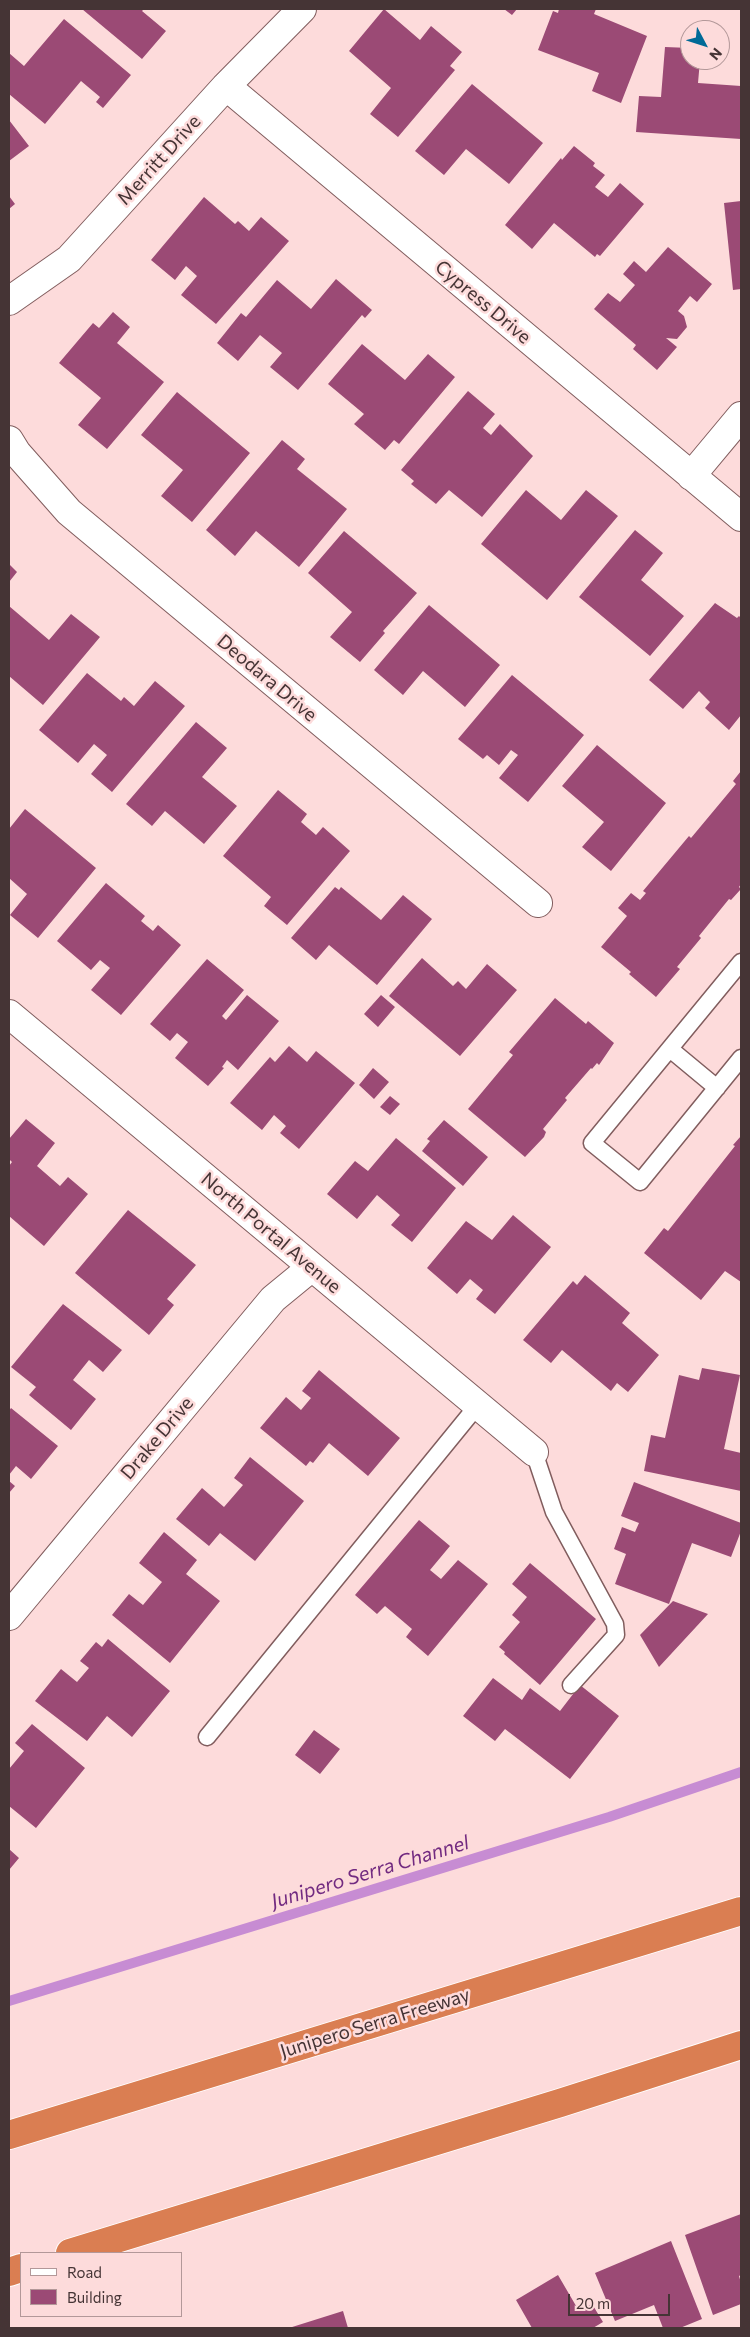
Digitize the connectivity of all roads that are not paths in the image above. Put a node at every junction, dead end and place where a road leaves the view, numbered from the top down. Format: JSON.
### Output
{"nodes":[{"id":1,"x":302,"y":9,"type":"edge"},
{"id":2,"x":226,"y":86,"type":"junction"},
{"id":3,"x":9,"y":301,"type":"edge"},
{"id":4,"x":741,"y":416,"type":"edge"},
{"id":5,"x":9,"y":440,"type":"edge"},
{"id":6,"x":691,"y":476,"type":"junction"},
{"id":7,"x":741,"y":517,"type":"edge"},
{"id":8,"x":538,"y":903,"type":"dead end"},
{"id":9,"x":741,"y":962,"type":"edge"},
{"id":10,"x":9,"y":1014,"type":"edge"},
{"id":11,"x":670,"y":1049,"type":"junction"},
{"id":12,"x":741,"y":1058,"type":"edge"},
{"id":13,"x":717,"y":1088,"type":"junction"},
{"id":14,"x":312,"y":1267,"type":"junction"},
{"id":15,"x":477,"y":1406,"type":"junction"},
{"id":16,"x":534,"y":1452,"type":"joint"},
{"id":17,"x":12,"y":1604,"type":"edge"},
{"id":18,"x":571,"y":1685,"type":"dead end"},
{"id":19,"x":207,"y":1736,"type":"dead end"},
{"id":20,"x":741,"y":1911,"type":"edge"},
{"id":21,"x":741,"y":2044,"type":"edge"},
{"id":22,"x":9,"y":2135,"type":"edge"},
{"id":23,"x":73,"y":2252,"type":"edge"}],
"edges":[{"from":1,"to":2,"type":"street","name":"Merritt Drive"},
{"from":2,"to":3,"type":"street","name":"Merritt Drive"},
{"from":2,"to":6,"type":"street","name":"Cypress Drive"},
{"from":4,"to":6,"type":"street"},
{"from":5,"to":8,"type":"street","name":"Deodara Drive"},
{"from":6,"to":7,"type":"street","name":"Cypress Drive"},
{"from":9,"to":11,"type":"lane"},
{"from":10,"to":14,"type":"street","name":"North Portal Avenue"},
{"from":11,"to":13,"type":"lane"},
{"from":11,"to":13,"type":"lane"},
{"from":12,"to":13,"type":"lane"},
{"from":14,"to":15,"type":"street","name":"North Portal Avenue"},
{"from":14,"to":17,"type":"street","name":"Drake Drive"},
{"from":15,"to":16,"type":"street","name":"North Portal Avenue"},
{"from":15,"to":19,"type":"lane"},
{"from":16,"to":18,"type":"lane"},
{"from":20,"to":22,"type":"highway","name":"Junipero Serra Freeway"},
{"from":21,"to":23,"type":"highway"}]}
